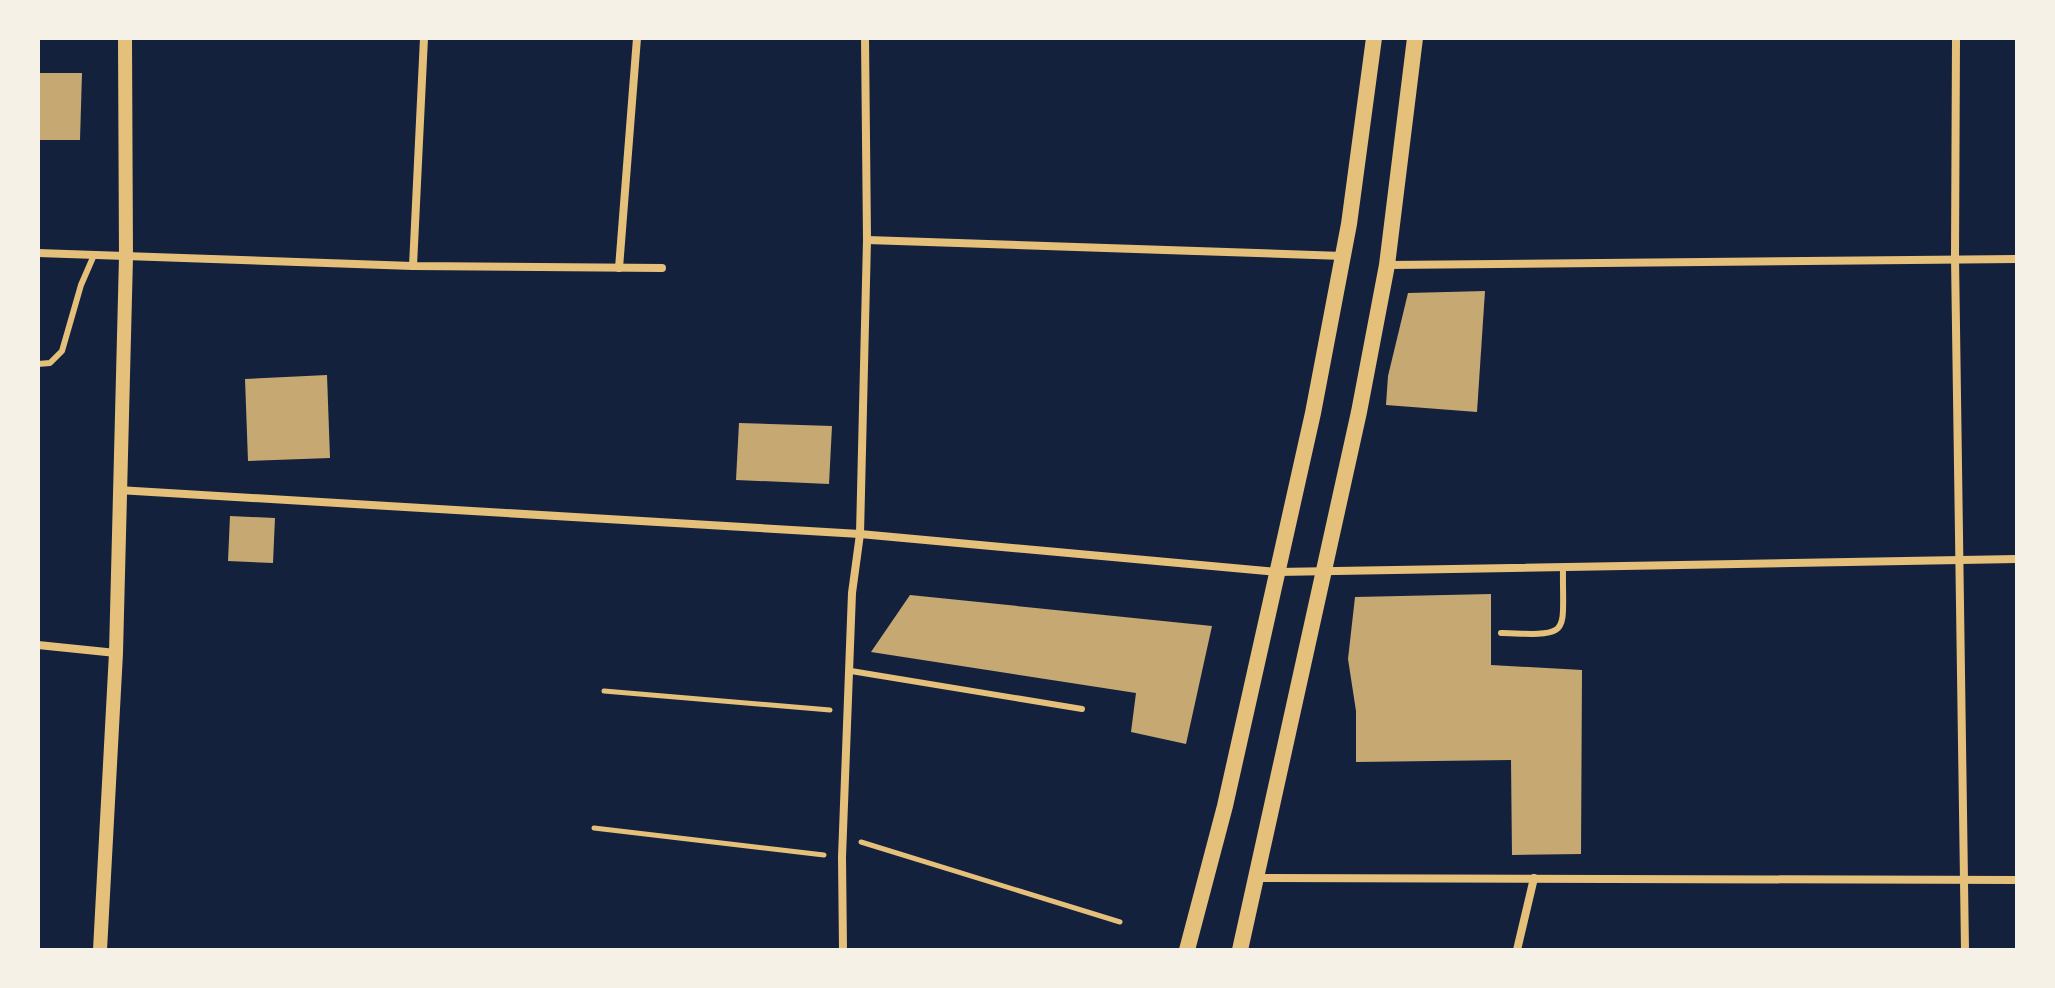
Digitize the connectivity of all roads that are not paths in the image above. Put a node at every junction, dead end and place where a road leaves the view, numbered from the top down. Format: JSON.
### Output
{"nodes":[{"id":1,"x":125,"y":38,"type":"edge"},
{"id":2,"x":424,"y":38,"type":"edge"},
{"id":3,"x":637,"y":38,"type":"edge"},
{"id":4,"x":865,"y":38,"type":"edge"},
{"id":5,"x":1374,"y":38,"type":"edge"},
{"id":6,"x":1415,"y":38,"type":"edge"},
{"id":7,"x":1956,"y":38,"type":"edge"},
{"id":8,"x":867,"y":240,"type":"junction"},
{"id":9,"x":38,"y":253,"type":"edge"},
{"id":10,"x":94,"y":255,"type":"junction"},
{"id":11,"x":1344,"y":256,"type":"junction"},
{"id":12,"x":126,"y":257,"type":"junction"},
{"id":13,"x":1955,"y":258,"type":"junction"},
{"id":14,"x":2017,"y":259,"type":"edge"},
{"id":15,"x":1387,"y":265,"type":"junction"},
{"id":16,"x":413,"y":266,"type":"junction"},
{"id":17,"x":619,"y":268,"type":"junction"},
{"id":18,"x":662,"y":268,"type":"dead end"},
{"id":19,"x":38,"y":364,"type":"edge"},
{"id":20,"x":118,"y":490,"type":"junction"},
{"id":21,"x":860,"y":534,"type":"junction"},
{"id":22,"x":1961,"y":559,"type":"junction"},
{"id":23,"x":2017,"y":559,"type":"edge"},
{"id":24,"x":1563,"y":567,"type":"junction"},
{"id":25,"x":1277,"y":572,"type":"junction"},
{"id":26,"x":1324,"y":573,"type":"junction"},
{"id":27,"x":1501,"y":633,"type":"dead end"},
{"id":28,"x":38,"y":645,"type":"edge"},
{"id":29,"x":116,"y":653,"type":"junction"},
{"id":30,"x":851,"y":671,"type":"junction"},
{"id":31,"x":1082,"y":709,"type":"dead end"},
{"id":32,"x":1257,"y":878,"type":"junction"},
{"id":33,"x":1534,"y":878,"type":"junction"},
{"id":34,"x":2017,"y":880,"type":"edge"},
{"id":35,"x":1964,"y":881,"type":"junction"},
{"id":36,"x":100,"y":950,"type":"edge"},
{"id":37,"x":843,"y":950,"type":"edge"},
{"id":38,"x":1187,"y":950,"type":"edge"},
{"id":39,"x":1240,"y":950,"type":"edge"},
{"id":40,"x":1517,"y":950,"type":"edge"},
{"id":41,"x":1965,"y":950,"type":"edge"}],
"edges":[{"from":1,"to":12,"type":"street"},
{"from":2,"to":16,"type":"street"},
{"from":3,"to":17,"type":"street"},
{"from":4,"to":8,"type":"street"},
{"from":5,"to":11,"type":"main road"},
{"from":6,"to":15,"type":"main road"},
{"from":7,"to":13,"type":"street"},
{"from":8,"to":11,"type":"street"},
{"from":8,"to":21,"type":"street"},
{"from":9,"to":10,"type":"street"},
{"from":10,"to":12,"type":"street"},
{"from":10,"to":19,"type":"lane"},
{"from":11,"to":25,"type":"main road"},
{"from":12,"to":16,"type":"street"},
{"from":12,"to":20,"type":"street"},
{"from":13,"to":14,"type":"street"},
{"from":13,"to":15,"type":"street"},
{"from":13,"to":22,"type":"street"},
{"from":15,"to":26,"type":"main road"},
{"from":16,"to":17,"type":"street"},
{"from":17,"to":18,"type":"street"},
{"from":20,"to":21,"type":"street"},
{"from":20,"to":29,"type":"street"},
{"from":21,"to":25,"type":"street"},
{"from":21,"to":30,"type":"street"},
{"from":22,"to":23,"type":"street"},
{"from":22,"to":24,"type":"street"},
{"from":22,"to":35,"type":"street"},
{"from":24,"to":26,"type":"street"},
{"from":24,"to":27,"type":"lane"},
{"from":25,"to":26,"type":"street"},
{"from":25,"to":38,"type":"main road"},
{"from":26,"to":32,"type":"main road"},
{"from":28,"to":29,"type":"street"},
{"from":29,"to":36,"type":"street"},
{"from":30,"to":31,"type":"lane"},
{"from":30,"to":37,"type":"street"},
{"from":32,"to":33,"type":"street"},
{"from":32,"to":39,"type":"main road"},
{"from":33,"to":35,"type":"street"},
{"from":33,"to":40,"type":"street"},
{"from":34,"to":35,"type":"street"},
{"from":35,"to":41,"type":"street"}]}
